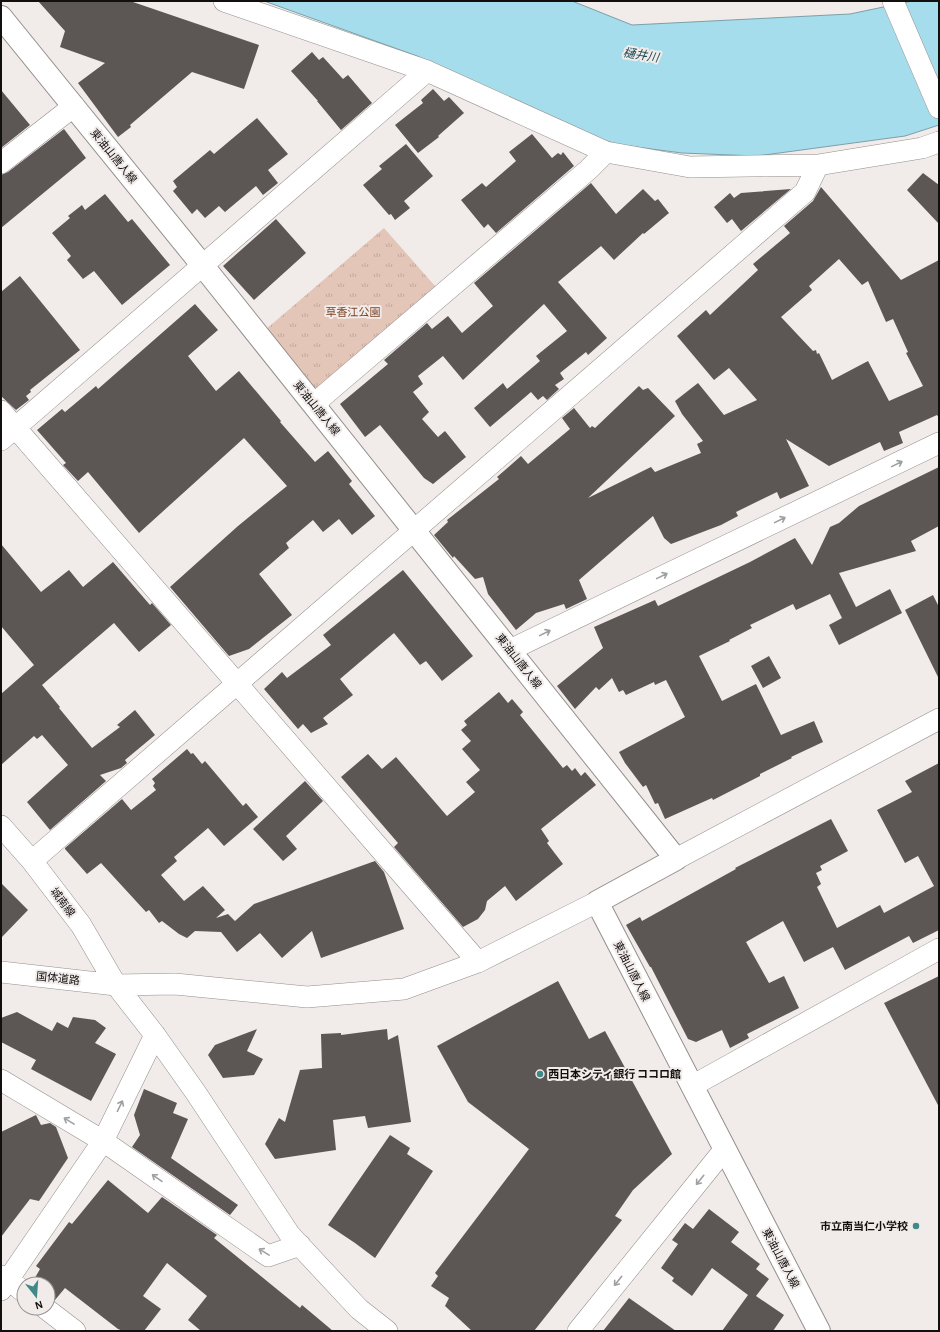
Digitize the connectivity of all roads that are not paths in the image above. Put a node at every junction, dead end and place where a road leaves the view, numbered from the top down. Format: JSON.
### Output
{"nodes":[{"id":1,"x":224,"y":1,"type":"edge"},
{"id":2,"x":893,"y":1,"type":"edge"},
{"id":3,"x":1,"y":18,"type":"edge"},
{"id":4,"x":427,"y":71,"type":"junction"},
{"id":5,"x":74,"y":106,"type":"junction"},
{"id":6,"x":939,"y":108,"type":"edge"},
{"id":7,"x":939,"y":142,"type":"edge"},
{"id":8,"x":606,"y":152,"type":"junction"},
{"id":9,"x":1,"y":163,"type":"edge"},
{"id":10,"x":818,"y":165,"type":"junction"},
{"id":11,"x":203,"y":266,"type":"junction"},
{"id":12,"x":314,"y":406,"type":"junction"},
{"id":13,"x":1,"y":411,"type":"edge"},
{"id":14,"x":8,"y":434,"type":"edge"},
{"id":15,"x":939,"y":443,"type":"edge"},
{"id":16,"x":414,"y":530,"type":"junction"},
{"id":17,"x":510,"y":650,"type":"junction"},
{"id":18,"x":238,"y":683,"type":"junction"},
{"id":19,"x":939,"y":719,"type":"edge"},
{"id":20,"x":1,"y":826,"type":"edge"},
{"id":21,"x":676,"y":859,"type":"junction"},
{"id":22,"x":32,"y":861,"type":"junction"},
{"id":23,"x":597,"y":902,"type":"junction"},
{"id":24,"x":939,"y":949,"type":"edge"},
{"id":25,"x":478,"y":962,"type":"junction"},
{"id":26,"x":1,"y":972,"type":"edge"},
{"id":27,"x":116,"y":985,"type":"junction"},
{"id":28,"x":155,"y":1035,"type":"junction"},
{"id":29,"x":1,"y":1080,"type":"edge"},
{"id":30,"x":692,"y":1086,"type":"junction"},
{"id":31,"x":103,"y":1141,"type":"junction"},
{"id":32,"x":724,"y":1150,"type":"junction"},
{"id":33,"x":300,"y":1245,"type":"junction"},
{"id":34,"x":9,"y":1284,"type":"edge"},
{"id":35,"x":55,"y":1316,"type":"edge"},
{"id":36,"x":75,"y":1331,"type":"edge"},
{"id":37,"x":387,"y":1331,"type":"edge"},
{"id":38,"x":578,"y":1331,"type":"edge"},
{"id":39,"x":819,"y":1331,"type":"edge"}],
"edges":[{"from":1,"to":4,"type":"street"},
{"from":2,"to":6,"type":"street"},
{"from":3,"to":5,"type":"main road","name":"東油山唐人線"},
{"from":4,"to":8,"type":"street"},
{"from":4,"to":11,"type":"street"},
{"from":5,"to":9,"type":"street"},
{"from":5,"to":11,"type":"main road","name":"東油山唐人線"},
{"from":7,"to":10,"type":"street"},
{"from":8,"to":10,"type":"street"},
{"from":8,"to":12,"type":"street"},
{"from":10,"to":16,"type":"street"},
{"from":11,"to":12,"type":"main road","name":"東油山唐人線"},
{"from":11,"to":14,"type":"street"},
{"from":12,"to":16,"type":"main road","name":"東油山唐人線"},
{"from":13,"to":14,"type":"street"},
{"from":14,"to":18,"type":"street"},
{"from":17,"to":15,"type":"street","one_way":true},
{"from":16,"to":17,"type":"main road","name":"東油山唐人線"},
{"from":16,"to":18,"type":"street"},
{"from":17,"to":21,"type":"main road","name":"東油山唐人線"},
{"from":18,"to":22,"type":"street"},
{"from":18,"to":25,"type":"street"},
{"from":19,"to":21,"type":"street"},
{"from":20,"to":22,"type":"street","name":"城南線"},
{"from":21,"to":23,"type":"main road"},
{"from":22,"to":27,"type":"street","name":"城南線"},
{"from":23,"to":25,"type":"street","name":"国体道路"},
{"from":23,"to":30,"type":"main road","name":"東油山唐人線"},
{"from":24,"to":30,"type":"street"},
{"from":25,"to":27,"type":"street","name":"国体道路"},
{"from":26,"to":27,"type":"street","name":"国体道路"},
{"from":27,"to":28,"type":"street","name":"城南線"},
{"from":31,"to":28,"type":"street","one_way":true},
{"from":28,"to":33,"type":"street","name":"城南線"},
{"from":31,"to":29,"type":"street","one_way":true},
{"from":30,"to":32,"type":"main road","name":"東油山唐人線"},
{"from":33,"to":31,"type":"street","one_way":true},
{"from":31,"to":34,"type":"street"},
{"from":32,"to":38,"type":"street","one_way":true},
{"from":32,"to":39,"type":"main road","name":"東油山唐人線"},
{"from":33,"to":37,"type":"street","name":"城南線"},
{"from":35,"to":36,"type":"street"}]}
